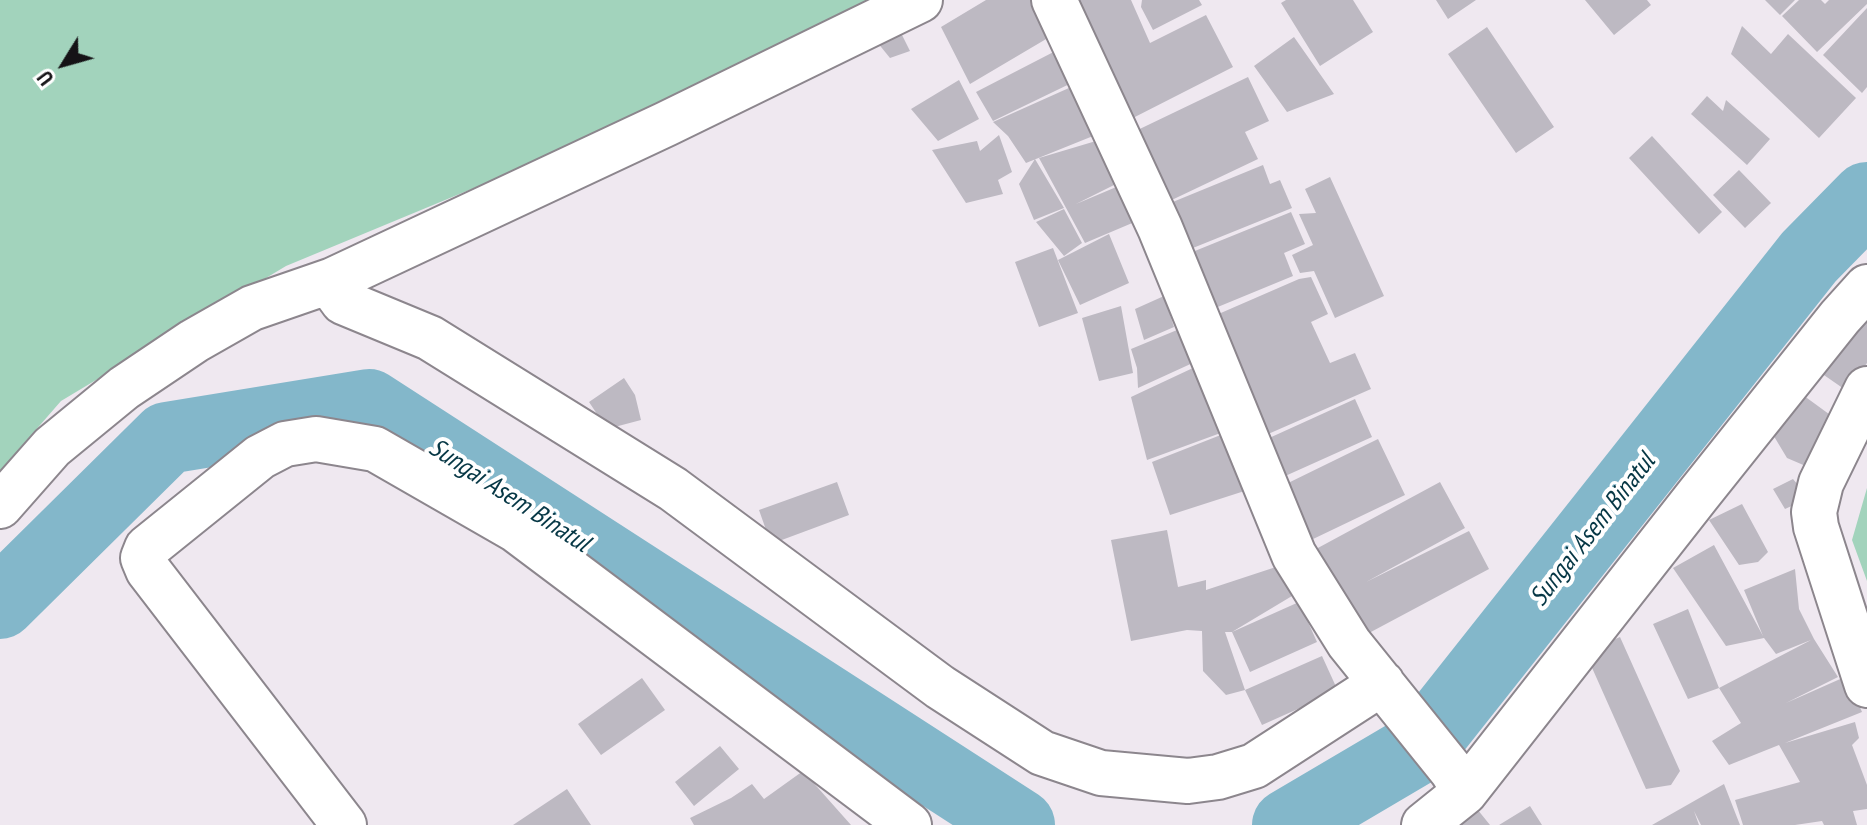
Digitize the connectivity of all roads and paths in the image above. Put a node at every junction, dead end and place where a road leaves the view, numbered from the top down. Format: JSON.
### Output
{"nodes":[{"id":1,"x":920,"y":0,"type":"edge"},
{"id":2,"x":1054,"y":0,"type":"edge"},
{"id":3,"x":333,"y":280,"type":"junction"},
{"id":4,"x":1867,"y":287,"type":"edge"},
{"id":5,"x":1867,"y":389,"type":"edge"},
{"id":6,"x":0,"y":506,"type":"edge"},
{"id":7,"x":1867,"y":685,"type":"edge"},
{"id":8,"x":1385,"y":687,"type":"junction"},
{"id":9,"x":1458,"y":782,"type":"junction"},
{"id":10,"x":344,"y":825,"type":"edge"},
{"id":11,"x":909,"y":825,"type":"edge"},
{"id":12,"x":1423,"y":825,"type":"edge"}],
"edges":[{"from":1,"to":3,"type":"street"},
{"from":2,"to":8,"type":"street"},
{"from":3,"to":6,"type":"street"},
{"from":3,"to":8,"type":"street"},
{"from":4,"to":9,"type":"street"},
{"from":5,"to":7,"type":"street"},
{"from":8,"to":9,"type":"street"},
{"from":9,"to":12,"type":"street"},
{"from":10,"to":11,"type":"street"}]}
